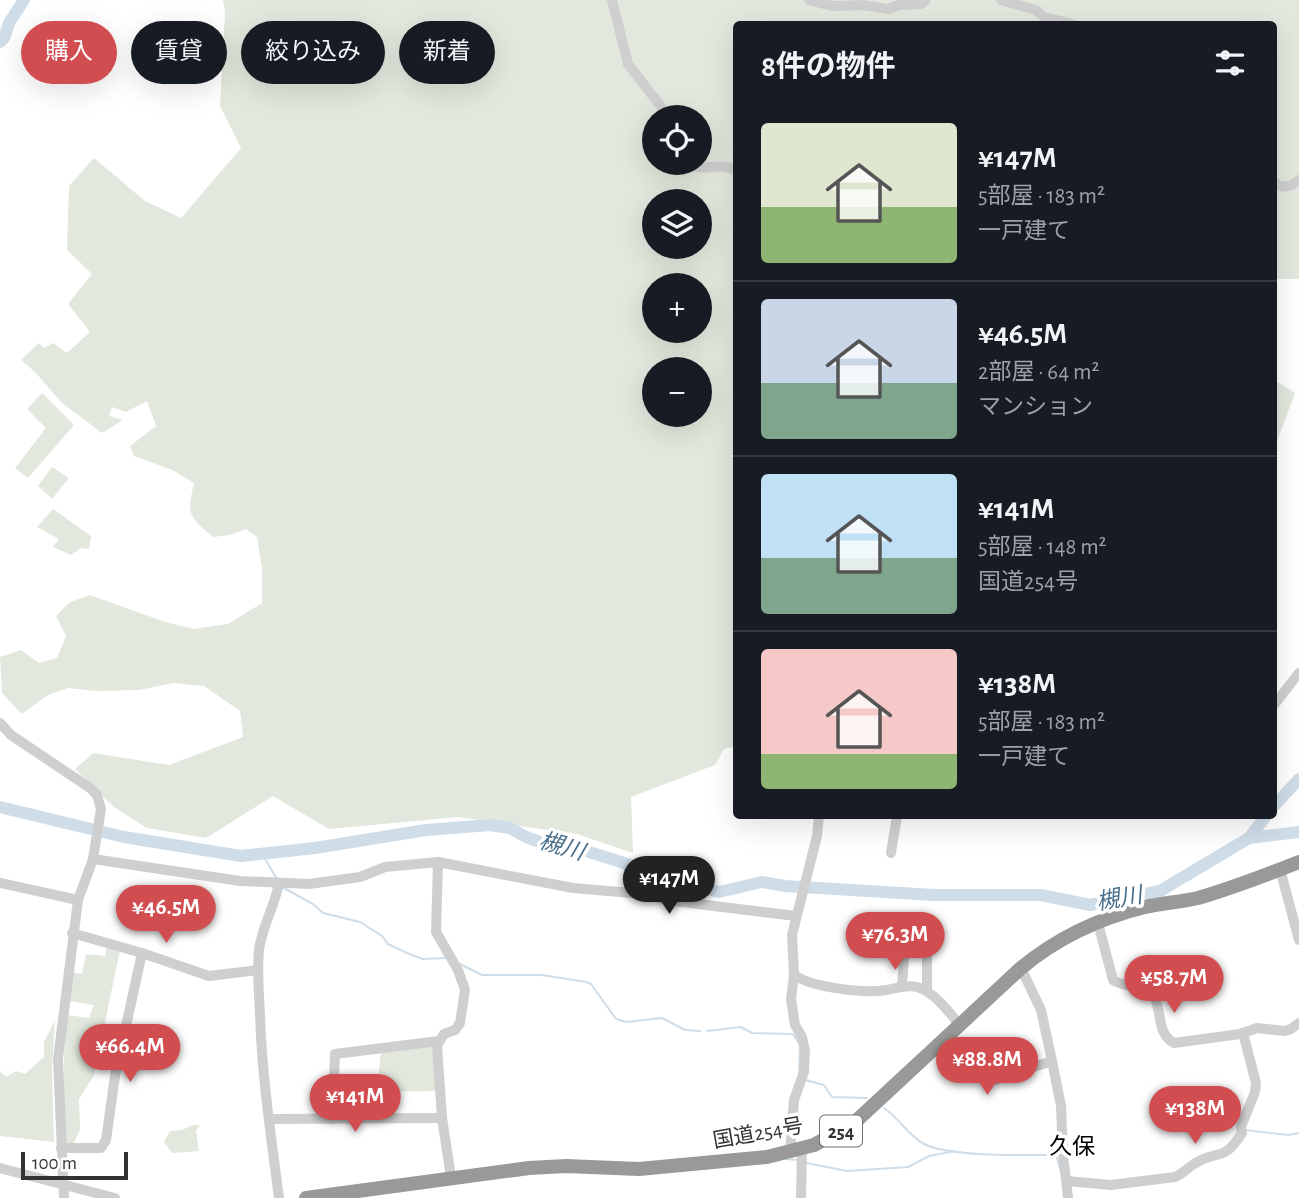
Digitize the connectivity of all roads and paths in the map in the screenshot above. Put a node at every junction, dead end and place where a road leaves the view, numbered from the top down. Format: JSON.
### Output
{"nodes":[{"id":1,"x":612,"y":0,"type":"edge"},
{"id":2,"x":809,"y":0,"type":"edge"},
{"id":3,"x":926,"y":0,"type":"edge"},
{"id":4,"x":1001,"y":0,"type":"edge"},
{"id":5,"x":1060,"y":21,"type":"edge"},
{"id":6,"x":660,"y":105,"type":"edge"},
{"id":7,"x":712,"y":168,"type":"edge"},
{"id":8,"x":733,"y":169,"type":"edge"},
{"id":9,"x":1299,"y":180,"type":"edge"},
{"id":10,"x":1277,"y":184,"type":"edge"},
{"id":11,"x":1299,"y":673,"type":"edge"},
{"id":12,"x":1277,"y":701,"type":"edge"},
{"id":13,"x":0,"y":723,"type":"edge"},
{"id":14,"x":818,"y":819,"type":"edge"},
{"id":15,"x":897,"y":819,"type":"edge"},
{"id":16,"x":891,"y":853,"type":"dead end"},
{"id":17,"x":93,"y":857,"type":"junction"},
{"id":18,"x":438,"y":862,"type":"junction"},
{"id":19,"x":1299,"y":862,"type":"edge"},
{"id":20,"x":1280,"y":869,"type":"junction"},
{"id":21,"x":0,"y":883,"type":"edge"},
{"id":22,"x":279,"y":883,"type":"junction"},
{"id":23,"x":78,"y":900,"type":"junction"},
{"id":24,"x":797,"y":912,"type":"junction"},
{"id":25,"x":1098,"y":923,"type":"junction"},
{"id":26,"x":72,"y":933,"type":"junction"},
{"id":27,"x":1299,"y":940,"type":"edge"},
{"id":28,"x":142,"y":953,"type":"junction"},
{"id":29,"x":1021,"y":968,"type":"junction"},
{"id":30,"x":258,"y":970,"type":"junction"},
{"id":31,"x":794,"y":975,"type":"junction"},
{"id":32,"x":902,"y":986,"type":"junction"},
{"id":33,"x":927,"y":991,"type":"junction"},
{"id":34,"x":1299,"y":1023,"type":"edge"},
{"id":35,"x":961,"y":1026,"type":"junction"},
{"id":36,"x":1243,"y":1033,"type":"junction"},
{"id":37,"x":945,"y":1040,"type":"junction"},
{"id":38,"x":439,"y":1041,"type":"junction"},
{"id":39,"x":1052,"y":1061,"type":"junction"},
{"id":40,"x":442,"y":1118,"type":"junction"},
{"id":41,"x":268,"y":1119,"type":"junction"},
{"id":42,"x":332,"y":1119,"type":"junction"},
{"id":43,"x":61,"y":1148,"type":"junction"},
{"id":44,"x":796,"y":1151,"type":"junction"},
{"id":45,"x":0,"y":1168,"type":"edge"},
{"id":46,"x":451,"y":1177,"type":"junction"},
{"id":47,"x":1067,"y":1181,"type":"junction"},
{"id":48,"x":63,"y":1185,"type":"junction"},
{"id":49,"x":324,"y":1196,"type":"edge"},
{"id":50,"x":64,"y":1198,"type":"edge"},
{"id":51,"x":115,"y":1198,"type":"edge"},
{"id":52,"x":279,"y":1198,"type":"edge"},
{"id":53,"x":306,"y":1198,"type":"edge"},
{"id":54,"x":801,"y":1198,"type":"edge"},
{"id":55,"x":1068,"y":1198,"type":"edge"}],
"edges":[{"from":1,"to":6,"type":"street"},
{"from":2,"to":3,"type":"street"},
{"from":4,"to":5,"type":"street"},
{"from":7,"to":8,"type":"street"},
{"from":9,"to":10,"type":"street"},
{"from":11,"to":12,"type":"street"},
{"from":13,"to":17,"type":"street"},
{"from":14,"to":24,"type":"street"},
{"from":15,"to":16,"type":"street"},
{"from":17,"to":22,"type":"street"},
{"from":17,"to":23,"type":"street"},
{"from":18,"to":22,"type":"street"},
{"from":18,"to":24,"type":"street"},
{"from":18,"to":38,"type":"street"},
{"from":19,"to":20,"type":"highway","name":"国道254号","number":"254"},
{"from":20,"to":25,"type":"highway","name":"国道254号","number":"254"},
{"from":20,"to":27,"type":"street"},
{"from":21,"to":23,"type":"street"},
{"from":22,"to":30,"type":"street"},
{"from":23,"to":26,"type":"street"},
{"from":24,"to":31,"type":"street"},
{"from":25,"to":29,"type":"highway","name":"国道254号","number":"254"},
{"from":25,"to":36,"type":"street"},
{"from":26,"to":28,"type":"street"},
{"from":26,"to":43,"type":"street"},
{"from":28,"to":30,"type":"street"},
{"from":28,"to":43,"type":"street"},
{"from":29,"to":35,"type":"highway","name":"国道254号","number":"254"},
{"from":29,"to":39,"type":"street"},
{"from":30,"to":41,"type":"street"},
{"from":31,"to":32,"type":"street"},
{"from":31,"to":44,"type":"street"},
{"from":32,"to":33,"type":"street"},
{"from":32,"to":33,"type":"street"},
{"from":33,"to":35,"type":"street"},
{"from":34,"to":36,"type":"street"},
{"from":35,"to":37,"type":"highway","name":"国道254号","number":"254"},
{"from":36,"to":47,"type":"street"},
{"from":37,"to":39,"type":"street"},
{"from":37,"to":44,"type":"highway","name":"国道254号","number":"254"},
{"from":38,"to":40,"type":"street"},
{"from":38,"to":42,"type":"street"},
{"from":39,"to":47,"type":"street"},
{"from":40,"to":42,"type":"street"},
{"from":40,"to":46,"type":"street"},
{"from":41,"to":42,"type":"street"},
{"from":41,"to":52,"type":"street"},
{"from":43,"to":48,"type":"street"},
{"from":44,"to":46,"type":"highway","name":"国道254号","number":"254"},
{"from":44,"to":54,"type":"street"},
{"from":45,"to":48,"type":"street"},
{"from":46,"to":49,"type":"highway","name":"国道254号","number":"254"},
{"from":47,"to":55,"type":"street"},
{"from":48,"to":50,"type":"street"},
{"from":48,"to":51,"type":"street"},
{"from":49,"to":53,"type":"highway","name":"国道254号","number":"254"}]}
